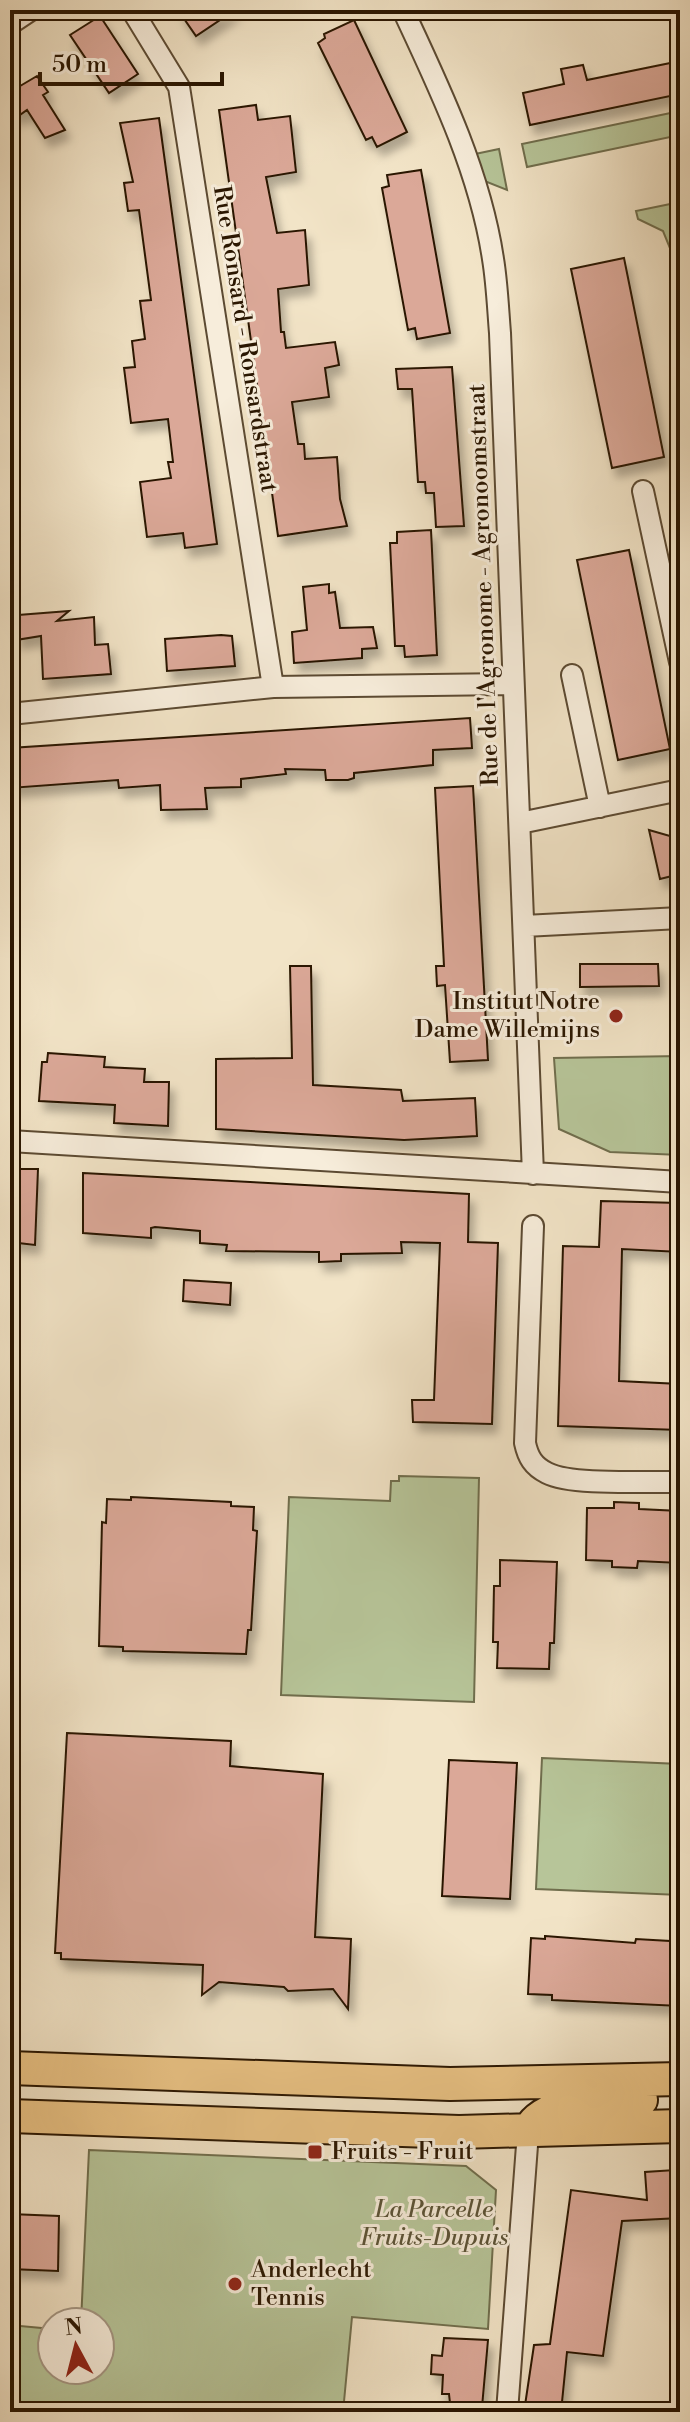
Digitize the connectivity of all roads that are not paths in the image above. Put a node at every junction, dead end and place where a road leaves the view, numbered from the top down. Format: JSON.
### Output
{"nodes":[{"id":1,"x":31,"y":10,"type":"edge"},
{"id":2,"x":132,"y":10,"type":"edge"},
{"id":3,"x":403,"y":10,"type":"edge"},
{"id":4,"x":10,"y":24,"type":"edge"},
{"id":5,"x":643,"y":491,"type":"dead end"},
{"id":6,"x":673,"y":599,"type":"edge"},
{"id":7,"x":680,"y":662,"type":"edge"},
{"id":8,"x":572,"y":675,"type":"dead end"},
{"id":9,"x":512,"y":684,"type":"junction"},
{"id":10,"x":273,"y":687,"type":"junction"},
{"id":11,"x":10,"y":714,"type":"edge"},
{"id":12,"x":680,"y":790,"type":"edge"},
{"id":13,"x":600,"y":807,"type":"junction"},
{"id":14,"x":520,"y":823,"type":"junction"},
{"id":15,"x":680,"y":918,"type":"edge"},
{"id":16,"x":524,"y":926,"type":"junction"},
{"id":17,"x":10,"y":1141,"type":"edge"},
{"id":18,"x":533,"y":1174,"type":"junction"},
{"id":19,"x":680,"y":1182,"type":"edge"},
{"id":20,"x":533,"y":1226,"type":"dead end"},
{"id":21,"x":680,"y":1482,"type":"edge"},
{"id":22,"x":10,"y":2068,"type":"edge"},
{"id":23,"x":680,"y":2079,"type":"edge"},
{"id":24,"x":680,"y":2098,"type":"edge"},
{"id":25,"x":10,"y":2116,"type":"edge"},
{"id":26,"x":680,"y":2126,"type":"edge"},
{"id":27,"x":528,"y":2132,"type":"junction"},
{"id":28,"x":507,"y":2412,"type":"edge"}],
"edges":[{"from":1,"to":4,"type":"street"},
{"from":2,"to":10,"type":"street","name":"Rue Ronsard - Ronsardstraat"},
{"from":3,"to":9,"type":"street","name":"Rue de l'Agronome - Agronoomstraat"},
{"from":5,"to":6,"type":"street"},
{"from":6,"to":7,"type":"street"},
{"from":8,"to":13,"type":"street"},
{"from":9,"to":10,"type":"street"},
{"from":9,"to":14,"type":"street","name":"Rue de l'Agronome - Agronoomstraat"},
{"from":10,"to":11,"type":"street"},
{"from":12,"to":13,"type":"street"},
{"from":13,"to":14,"type":"street"},
{"from":14,"to":16,"type":"street","name":"Rue de l'Agronome - Agronoomstraat"},
{"from":15,"to":16,"type":"street"},
{"from":16,"to":18,"type":"street","name":"Rue de l'Agronome - Agronoomstraat"},
{"from":17,"to":18,"type":"street"},
{"from":18,"to":19,"type":"street"},
{"from":20,"to":21,"type":"street"},
{"from":22,"to":23,"type":"main road"},
{"from":24,"to":27,"type":"main road"},
{"from":25,"to":27,"type":"main road"},
{"from":26,"to":27,"type":"main road"},
{"from":27,"to":28,"type":"street"}]}
